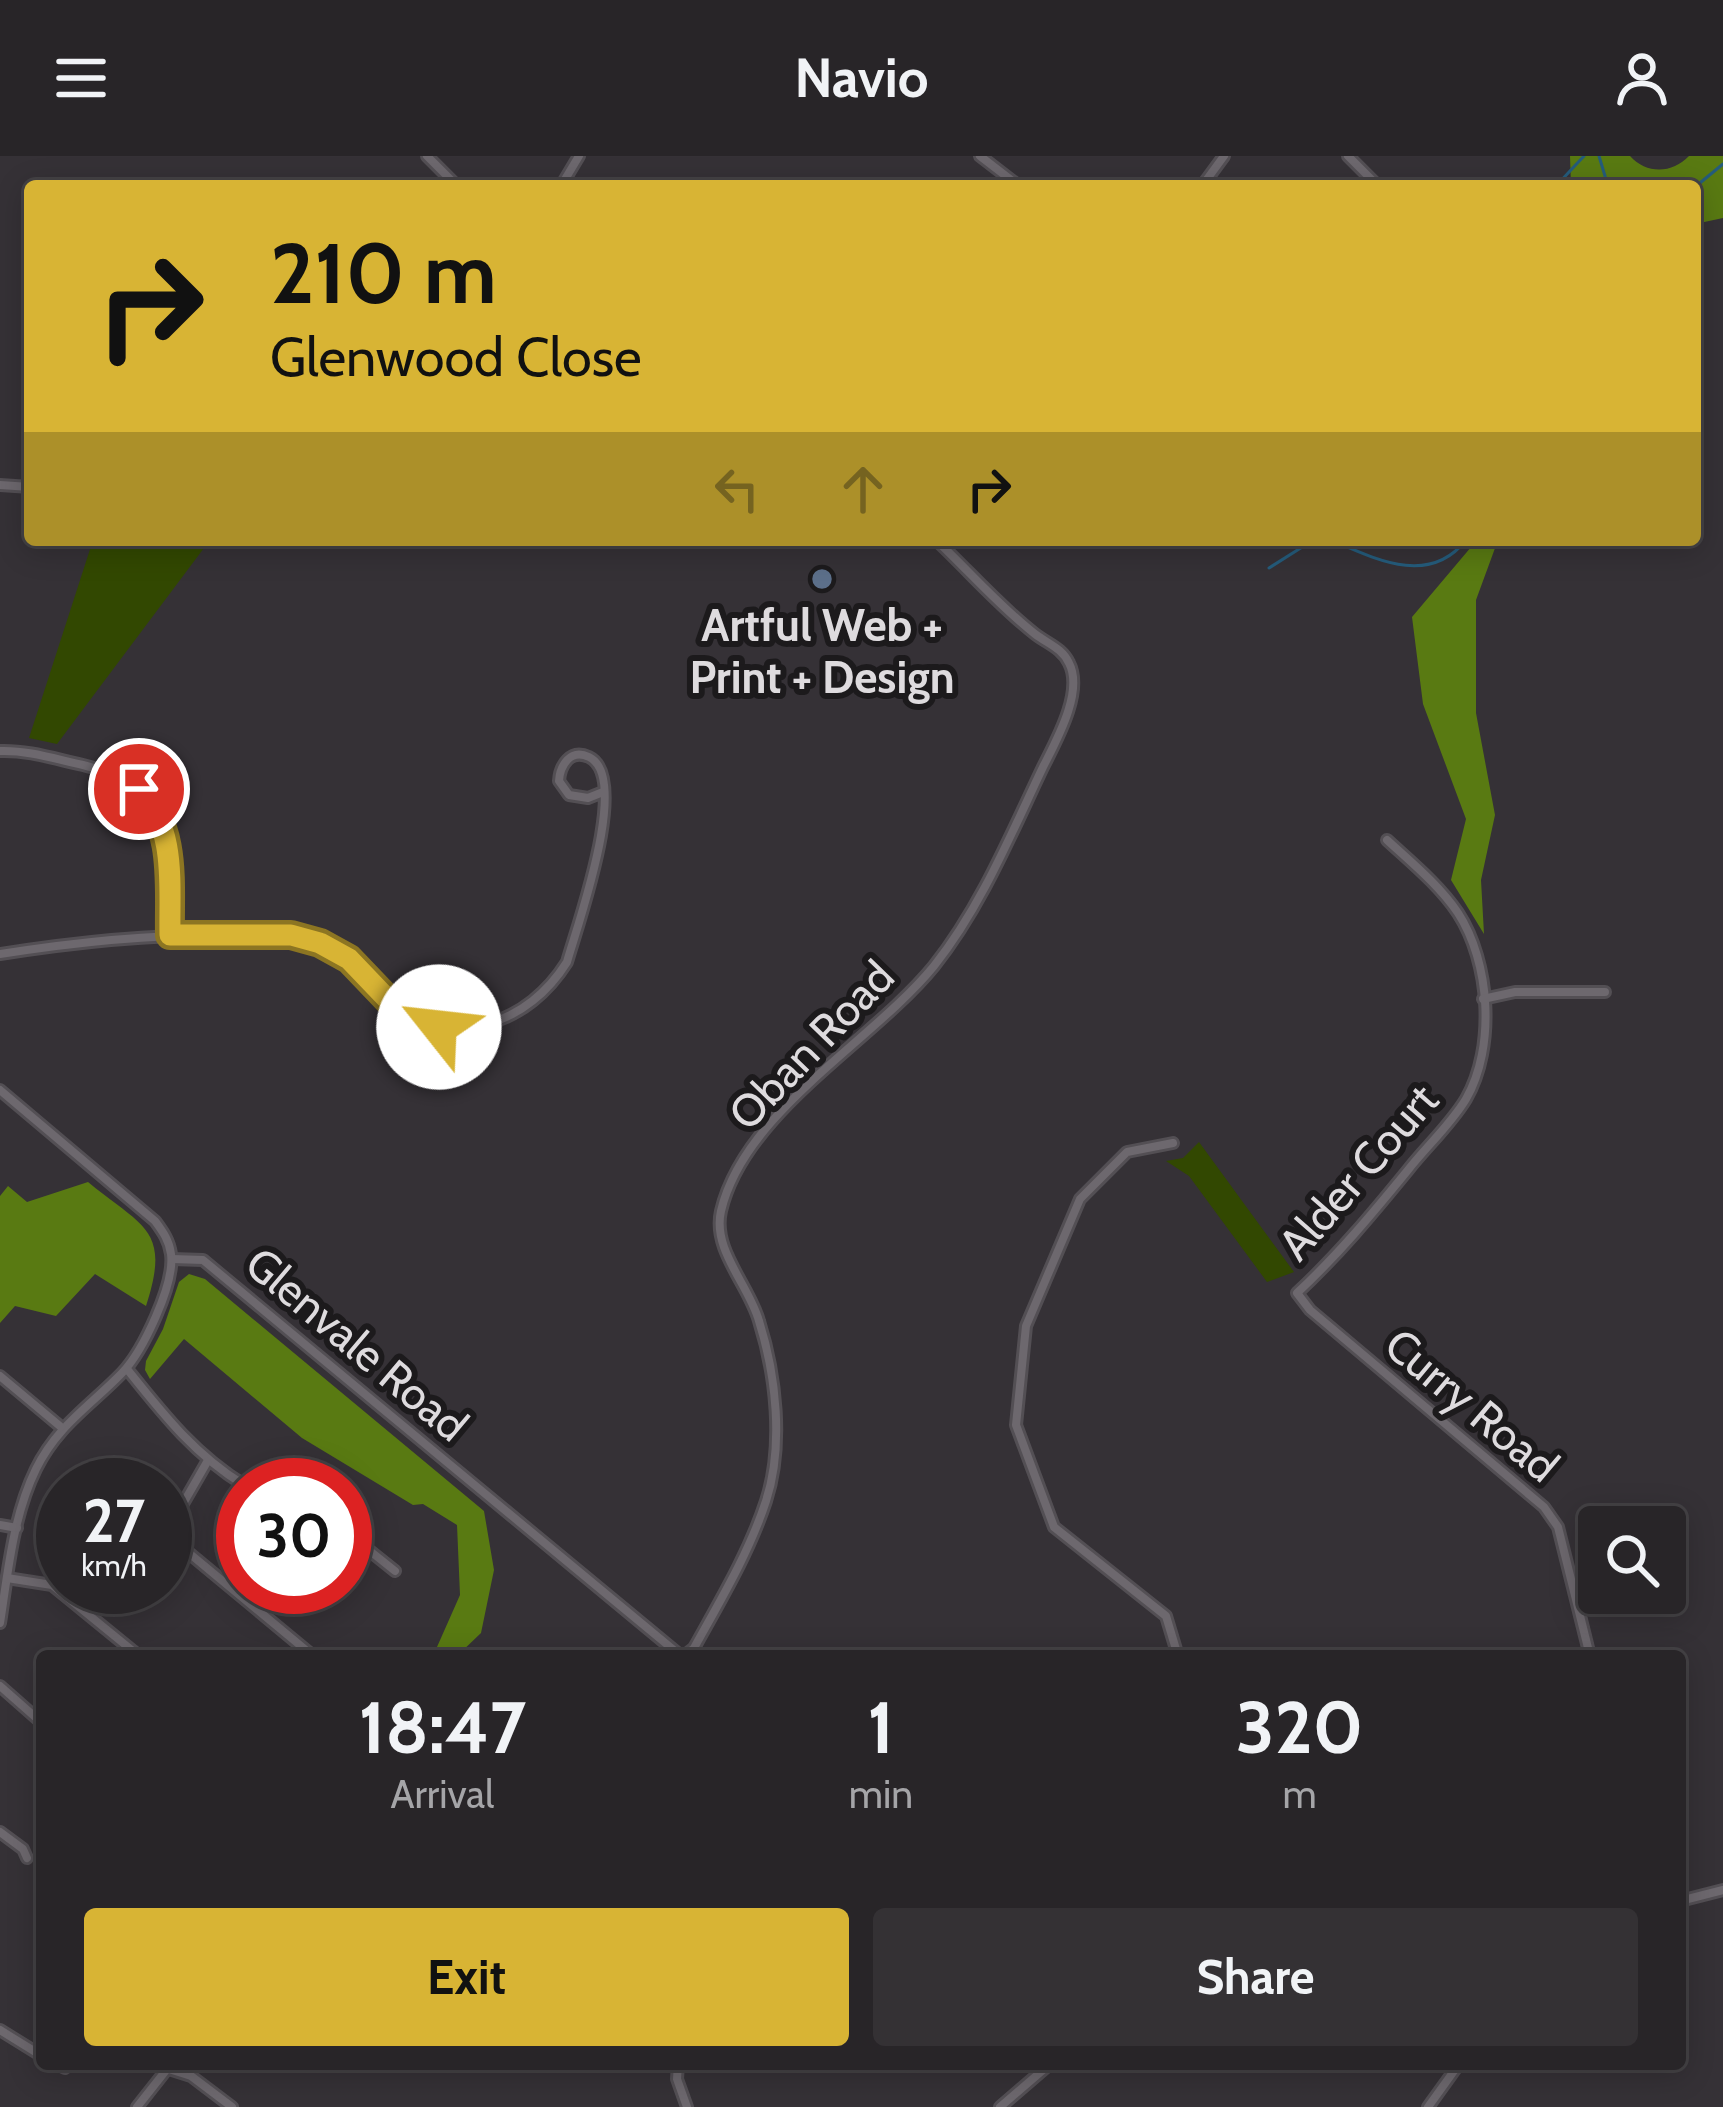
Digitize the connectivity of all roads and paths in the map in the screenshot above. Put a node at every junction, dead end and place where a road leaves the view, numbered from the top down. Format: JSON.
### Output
{"nodes":[{"id":1,"x":427,"y":156,"type":"edge"},
{"id":2,"x":980,"y":156,"type":"edge"},
{"id":3,"x":1225,"y":156,"type":"edge"},
{"id":4,"x":1348,"y":156,"type":"edge"},
{"id":5,"x":452,"y":180,"type":"edge"},
{"id":6,"x":1011,"y":180,"type":"edge"},
{"id":7,"x":1207,"y":180,"type":"edge"},
{"id":8,"x":1372,"y":180,"type":"edge"},
{"id":9,"x":942,"y":546,"type":"edge"},
{"id":10,"x":0,"y":751,"type":"edge"},
{"id":11,"x":603,"y":792,"type":"junction"},
{"id":12,"x":1387,"y":840,"type":"dead end"},
{"id":13,"x":170,"y":935,"type":"junction"},
{"id":14,"x":0,"y":954,"type":"edge"},
{"id":15,"x":1605,"y":992,"type":"dead end"},
{"id":16,"x":1483,"y":999,"type":"junction"},
{"id":17,"x":0,"y":1090,"type":"edge"},
{"id":18,"x":1172,"y":1143,"type":"dead end"},
{"id":19,"x":172,"y":1259,"type":"junction"},
{"id":20,"x":1297,"y":1294,"type":"joint"},
{"id":21,"x":127,"y":1369,"type":"junction"},
{"id":22,"x":0,"y":1376,"type":"edge"},
{"id":23,"x":61,"y":1427,"type":"junction"},
{"id":24,"x":207,"y":1462,"type":"junction"},
{"id":25,"x":216,"y":1468,"type":"edge"},
{"id":26,"x":0,"y":1525,"type":"edge"},
{"id":27,"x":16,"y":1528,"type":"junction"},
{"id":28,"x":372,"y":1553,"type":"edge"},
{"id":29,"x":395,"y":1571,"type":"dead end"},
{"id":30,"x":8,"y":1578,"type":"junction"},
{"id":31,"x":0,"y":1623,"type":"edge"},
{"id":32,"x":132,"y":1650,"type":"edge"},
{"id":33,"x":306,"y":1650,"type":"edge"},
{"id":34,"x":676,"y":1650,"type":"edge"},
{"id":35,"x":691,"y":1650,"type":"edge"},
{"id":36,"x":1176,"y":1650,"type":"edge"},
{"id":37,"x":1589,"y":1650,"type":"edge"},
{"id":38,"x":0,"y":1686,"type":"edge"},
{"id":39,"x":36,"y":1718,"type":"edge"},
{"id":40,"x":0,"y":1832,"type":"edge"},
{"id":41,"x":27,"y":1858,"type":"dead end"},
{"id":42,"x":1723,"y":1890,"type":"edge"},
{"id":43,"x":1686,"y":1899,"type":"edge"},
{"id":44,"x":0,"y":2030,"type":"edge"},
{"id":45,"x":36,"y":2052,"type":"edge"},
{"id":46,"x":168,"y":2070,"type":"edge"},
{"id":47,"x":177,"y":2070,"type":"edge"},
{"id":48,"x":678,"y":2070,"type":"edge"},
{"id":49,"x":1043,"y":2070,"type":"edge"},
{"id":50,"x":1455,"y":2070,"type":"edge"},
{"id":51,"x":137,"y":2107,"type":"edge"},
{"id":52,"x":232,"y":2107,"type":"edge"},
{"id":53,"x":687,"y":2107,"type":"edge"},
{"id":54,"x":1000,"y":2107,"type":"edge"},
{"id":55,"x":1428,"y":2107,"type":"edge"}],
"edges":[{"from":1,"to":5,"type":"street"},
{"from":2,"to":6,"type":"street"},
{"from":3,"to":7,"type":"street"},
{"from":4,"to":8,"type":"street"},
{"from":9,"to":35,"type":"street","name":"Oban Road"},
{"from":10,"to":13,"type":"street"},
{"from":11,"to":11,"type":"street"},
{"from":11,"to":13,"type":"street"},
{"from":12,"to":16,"type":"street","name":"Alder Court"},
{"from":13,"to":14,"type":"street"},
{"from":15,"to":16,"type":"street"},
{"from":16,"to":20,"type":"street","name":"Alder Court"},
{"from":17,"to":19,"type":"street","name":"Glenvale Road"},
{"from":18,"to":36,"type":"street"},
{"from":19,"to":21,"type":"street"},
{"from":19,"to":34,"type":"street","name":"Glenvale Road"},
{"from":20,"to":37,"type":"street","name":"Curry Road"},
{"from":21,"to":23,"type":"street"},
{"from":21,"to":24,"type":"street"},
{"from":22,"to":23,"type":"street"},
{"from":23,"to":27,"type":"street"},
{"from":24,"to":25,"type":"street"},
{"from":24,"to":33,"type":"street"},
{"from":26,"to":27,"type":"street"},
{"from":27,"to":30,"type":"street"},
{"from":28,"to":29,"type":"street"},
{"from":30,"to":31,"type":"street"},
{"from":30,"to":32,"type":"street"},
{"from":38,"to":39,"type":"street"},
{"from":40,"to":41,"type":"street"},
{"from":42,"to":43,"type":"street"},
{"from":44,"to":45,"type":"street"},
{"from":46,"to":51,"type":"street"},
{"from":47,"to":52,"type":"street"},
{"from":48,"to":53,"type":"street"},
{"from":49,"to":54,"type":"street"},
{"from":50,"to":55,"type":"street"}]}
